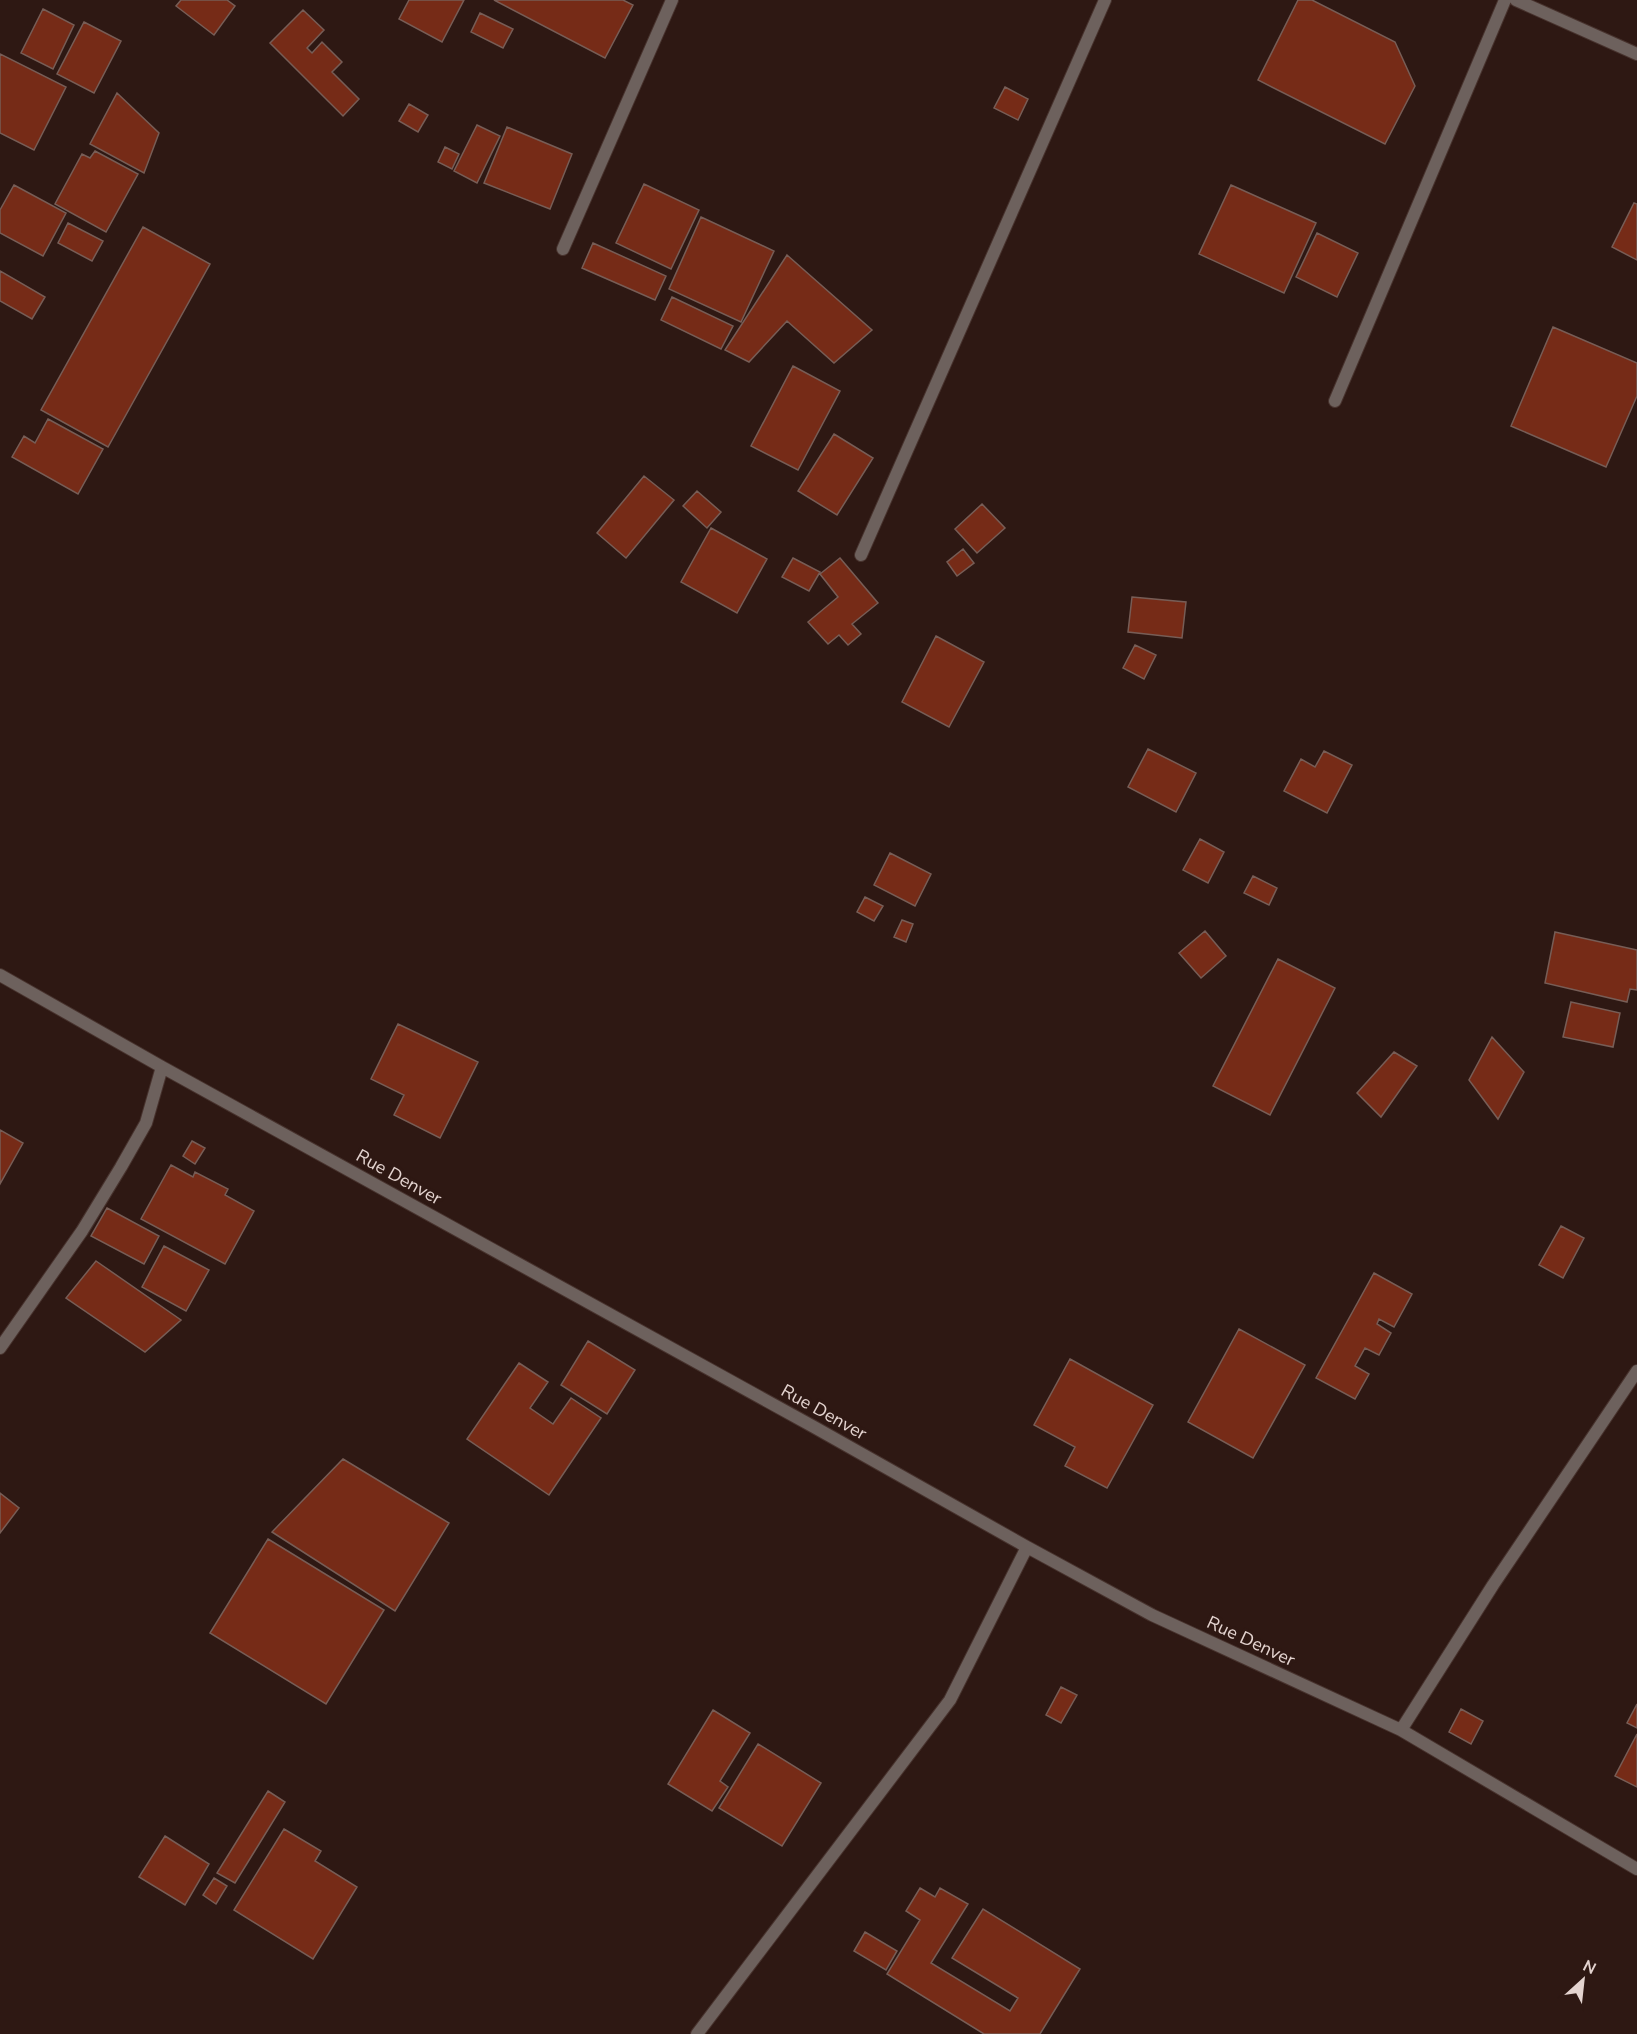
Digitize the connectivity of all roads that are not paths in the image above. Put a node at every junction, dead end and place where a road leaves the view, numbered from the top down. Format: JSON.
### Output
{"nodes":[{"id":1,"x":672,"y":0,"type":"edge"},
{"id":2,"x":1105,"y":0,"type":"edge"},
{"id":3,"x":1505,"y":0,"type":"edge"},
{"id":4,"x":1516,"y":0,"type":"edge"},
{"id":5,"x":1637,"y":54,"type":"edge"},
{"id":6,"x":563,"y":249,"type":"dead end"},
{"id":7,"x":1335,"y":401,"type":"dead end"},
{"id":8,"x":861,"y":555,"type":"dead end"},
{"id":9,"x":0,"y":975,"type":"edge"},
{"id":10,"x":162,"y":1067,"type":"junction"},
{"id":11,"x":0,"y":1348,"type":"edge"},
{"id":12,"x":1637,"y":1371,"type":"edge"},
{"id":13,"x":1027,"y":1547,"type":"junction"},
{"id":14,"x":1401,"y":1730,"type":"junction"},
{"id":15,"x":1637,"y":1869,"type":"edge"},
{"id":16,"x":697,"y":2034,"type":"edge"}],
"edges":[{"from":1,"to":6,"type":"street"},
{"from":2,"to":8,"type":"street"},
{"from":3,"to":7,"type":"street"},
{"from":4,"to":5,"type":"street"},
{"from":9,"to":10,"type":"street","name":"Rue Denver"},
{"from":10,"to":11,"type":"street"},
{"from":10,"to":13,"type":"street","name":"Rue Denver"},
{"from":12,"to":14,"type":"street"},
{"from":13,"to":14,"type":"street","name":"Rue Denver"},
{"from":13,"to":16,"type":"street"},
{"from":14,"to":15,"type":"street","name":"Rue Denver"}]}
